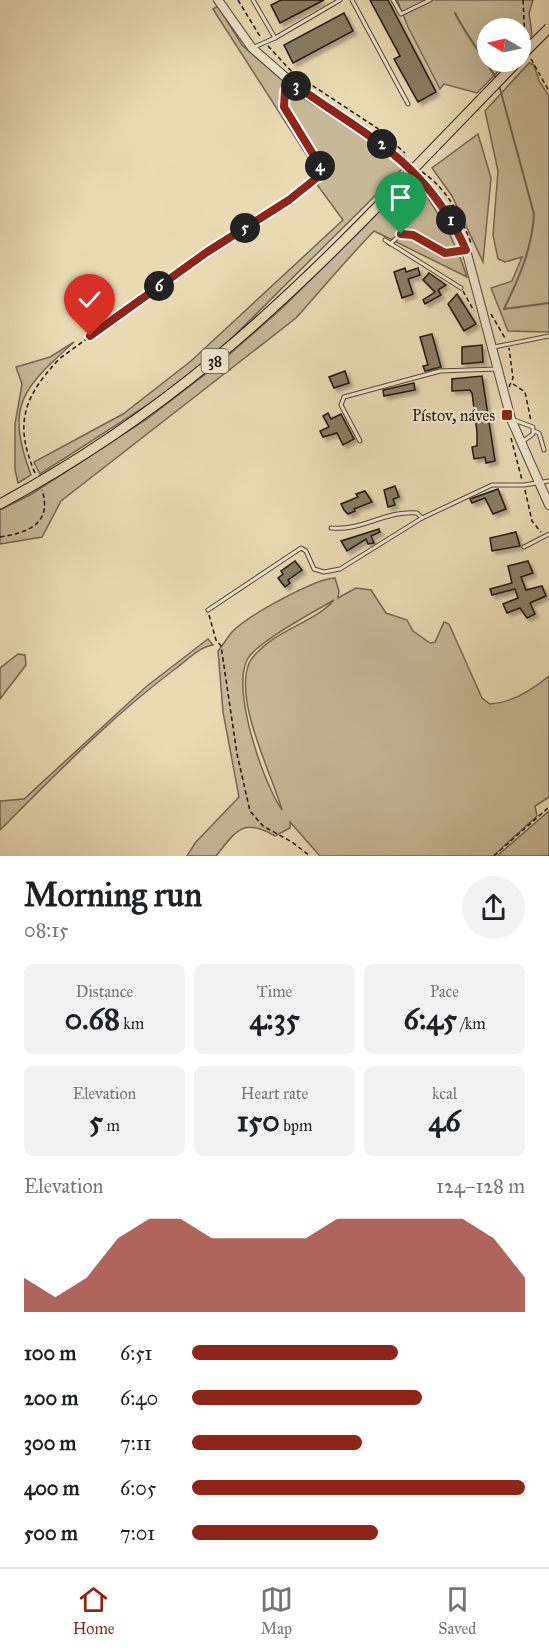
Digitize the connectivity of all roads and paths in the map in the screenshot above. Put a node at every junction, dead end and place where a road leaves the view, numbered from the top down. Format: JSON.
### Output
{"nodes":[{"id":1,"x":218,"y":0,"type":"edge"},
{"id":2,"x":238,"y":0,"type":"edge"},
{"id":3,"x":253,"y":0,"type":"edge"},
{"id":4,"x":340,"y":0,"type":"edge"},
{"id":5,"x":352,"y":0,"type":"edge"},
{"id":6,"x":393,"y":0,"type":"edge"},
{"id":7,"x":430,"y":0,"type":"edge"},
{"id":8,"x":523,"y":0,"type":"edge"},
{"id":9,"x":524,"y":18,"type":"edge"},
{"id":10,"x":549,"y":28,"type":"edge"},
{"id":11,"x":275,"y":38,"type":"junction"},
{"id":12,"x":265,"y":43,"type":"junction"},
{"id":13,"x":252,"y":48,"type":"junction"},
{"id":14,"x":531,"y":48,"type":"edge"},
{"id":15,"x":531,"y":63,"type":"edge"},
{"id":16,"x":507,"y":72,"type":"edge"},
{"id":17,"x":291,"y":82,"type":"junction"},
{"id":18,"x":549,"y":91,"type":"edge"},
{"id":19,"x":408,"y":104,"type":"dead end"},
{"id":20,"x":324,"y":172,"type":"joint"},
{"id":21,"x":385,"y":240,"type":"dead end"},
{"id":22,"x":390,"y":244,"type":"junction"},
{"id":23,"x":466,"y":250,"type":"junction"},
{"id":24,"x":461,"y":288,"type":"dead end"},
{"id":25,"x":490,"y":313,"type":"dead end"},
{"id":26,"x":549,"y":336,"type":"edge"},
{"id":27,"x":509,"y":344,"type":"junction"},
{"id":28,"x":492,"y":347,"type":"junction"},
{"id":29,"x":498,"y":369,"type":"junction"},
{"id":30,"x":512,"y":384,"type":"junction"},
{"id":31,"x":503,"y":392,"type":"junction"},
{"id":32,"x":511,"y":418,"type":"junction"},
{"id":33,"x":530,"y":424,"type":"junction"},
{"id":34,"x":534,"y":431,"type":"junction"},
{"id":35,"x":360,"y":441,"type":"dead end"},
{"id":36,"x":520,"y":443,"type":"junction"},
{"id":37,"x":544,"y":450,"type":"dead end"},
{"id":38,"x":35,"y":474,"type":"dead end"},
{"id":39,"x":549,"y":481,"type":"edge"},
{"id":40,"x":540,"y":483,"type":"junction"},
{"id":41,"x":524,"y":485,"type":"junction"},
{"id":42,"x":42,"y":490,"type":"dead end"},
{"id":43,"x":0,"y":504,"type":"edge"},
{"id":44,"x":549,"y":505,"type":"edge"},
{"id":45,"x":422,"y":518,"type":"junction"},
{"id":46,"x":331,"y":528,"type":"dead end"},
{"id":47,"x":549,"y":534,"type":"edge"},
{"id":48,"x":544,"y":536,"type":"junction"},
{"id":49,"x":0,"y":537,"type":"edge"},
{"id":50,"x":524,"y":547,"type":"dead end"},
{"id":51,"x":208,"y":610,"type":"joint"},
{"id":52,"x":549,"y":807,"type":"edge"},
{"id":53,"x":310,"y":856,"type":"edge"},
{"id":54,"x":494,"y":856,"type":"edge"}],
"edges":[{"from":1,"to":13,"type":"street"},
{"from":2,"to":12,"type":"path"},
{"from":3,"to":11,"type":"lane"},
{"from":4,"to":11,"type":"lane"},
{"from":5,"to":19,"type":"lane"},
{"from":6,"to":7,"type":"lane"},
{"from":8,"to":9,"type":"path"},
{"from":10,"to":14,"type":"main road","bridge":true},
{"from":11,"to":12,"type":"lane"},
{"from":12,"to":13,"type":"lane"},
{"from":13,"to":17,"type":"street"},
{"from":15,"to":18,"type":"path"},
{"from":16,"to":43,"type":"main road","number":"38","bridge":true},
{"from":17,"to":20,"type":"lane"},
{"from":17,"to":23,"type":"street"},
{"from":20,"to":38,"type":"path"},
{"from":21,"to":22,"type":"lane"},
{"from":22,"to":23,"type":"lane"},
{"from":22,"to":24,"type":"lane"},
{"from":23,"to":28,"type":"street"},
{"from":25,"to":27,"type":"path"},
{"from":26,"to":27,"type":"lane"},
{"from":27,"to":28,"type":"lane"},
{"from":27,"to":30,"type":"path"},
{"from":28,"to":29,"type":"street"},
{"from":29,"to":31,"type":"street"},
{"from":29,"to":35,"type":"lane"},
{"from":30,"to":31,"type":"path"},
{"from":30,"to":33,"type":"path"},
{"from":31,"to":32,"type":"street"},
{"from":32,"to":33,"type":"lane"},
{"from":32,"to":36,"type":"street"},
{"from":33,"to":34,"type":"lane"},
{"from":34,"to":36,"type":"lane"},
{"from":34,"to":37,"type":"lane"},
{"from":36,"to":40,"type":"street"},
{"from":39,"to":40,"type":"lane"},
{"from":40,"to":41,"type":"lane"},
{"from":40,"to":44,"type":"street"},
{"from":41,"to":45,"type":"lane"},
{"from":41,"to":48,"type":"path"},
{"from":42,"to":49,"type":"path"},
{"from":45,"to":46,"type":"lane"},
{"from":45,"to":51,"type":"lane"},
{"from":47,"to":48,"type":"lane"},
{"from":48,"to":50,"type":"lane"},
{"from":51,"to":53,"type":"path"},
{"from":52,"to":54,"type":"path"}]}
